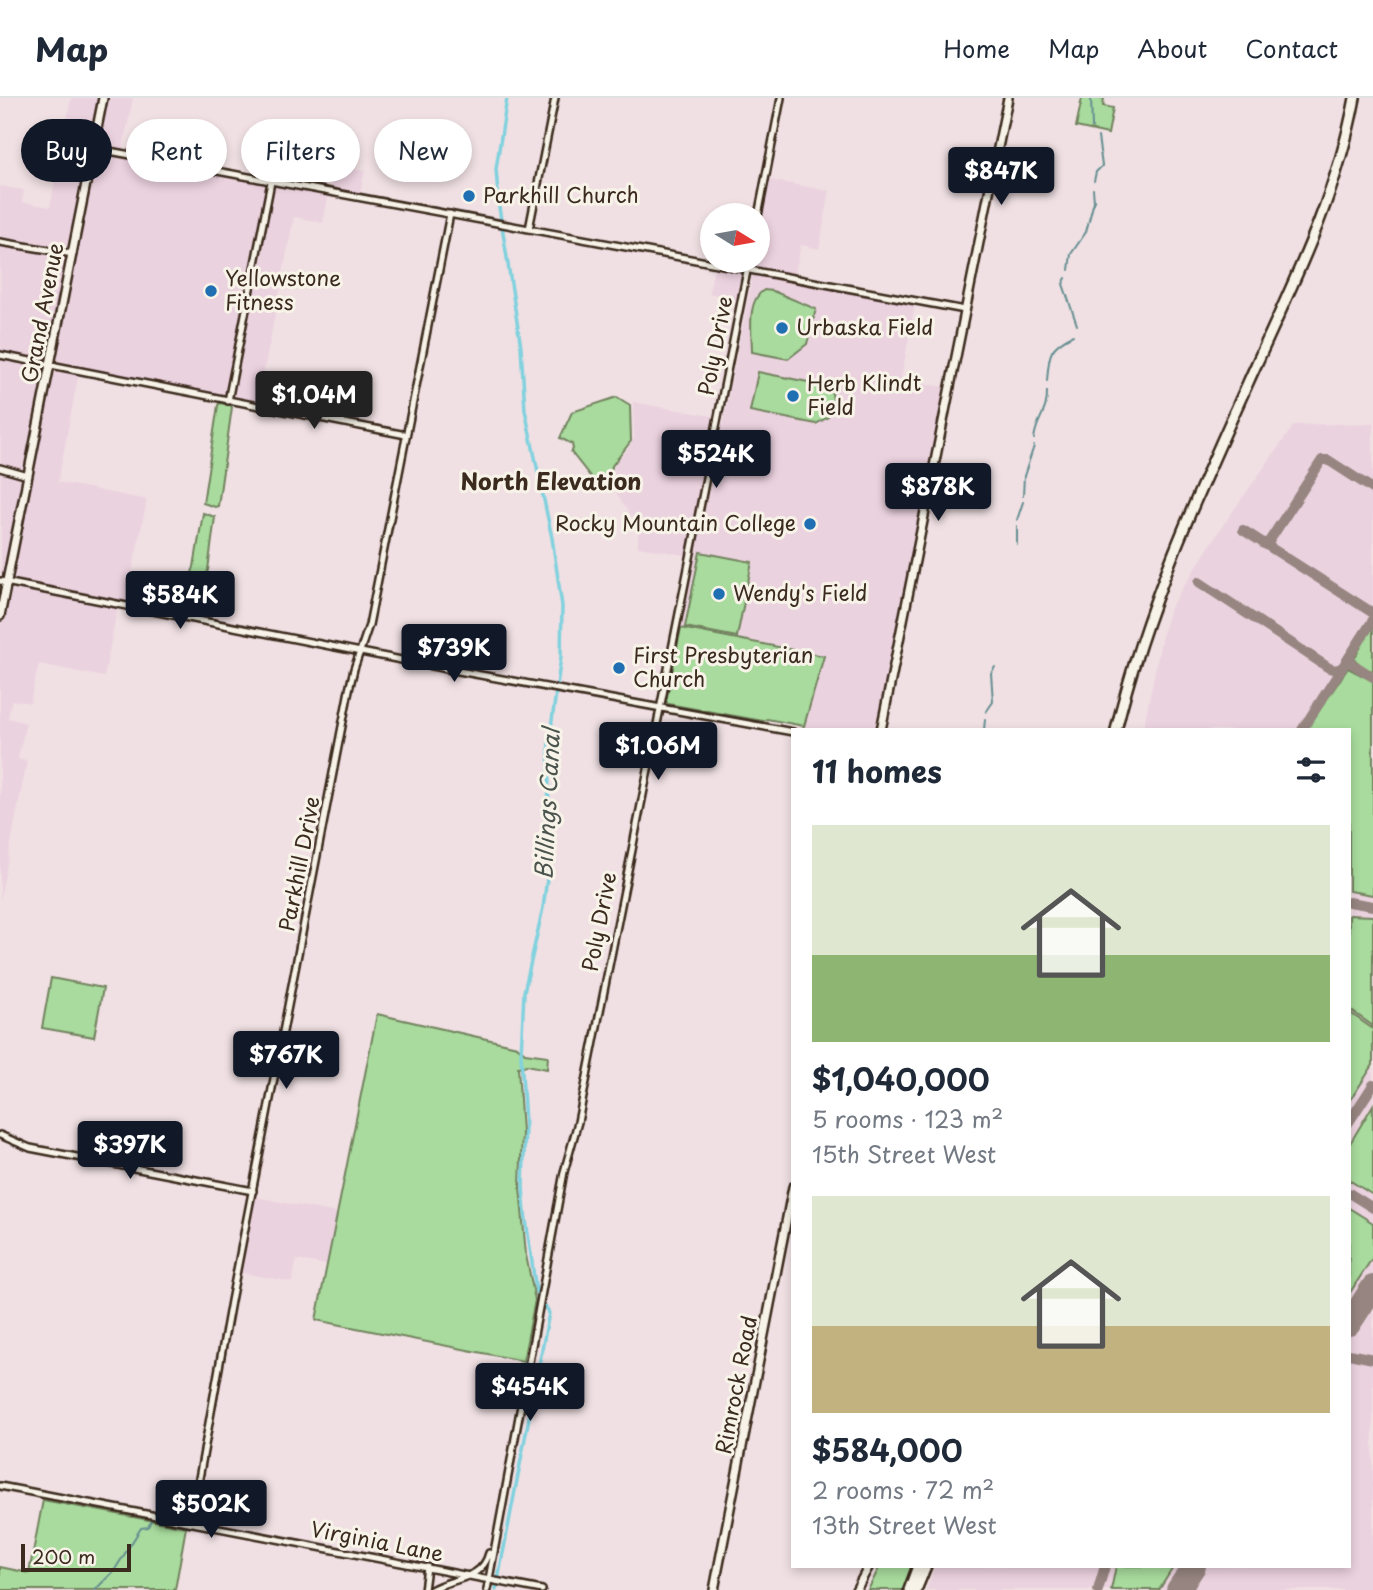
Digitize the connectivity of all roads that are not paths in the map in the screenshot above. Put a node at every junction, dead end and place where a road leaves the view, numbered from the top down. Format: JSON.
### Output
{"nodes":[{"id":1,"x":103,"y":98,"type":"edge"},
{"id":2,"x":555,"y":98,"type":"edge"},
{"id":3,"x":781,"y":98,"type":"edge"},
{"id":4,"x":1008,"y":98,"type":"edge"},
{"id":5,"x":1355,"y":98,"type":"edge"},
{"id":6,"x":99,"y":119,"type":"edge"},
{"id":7,"x":112,"y":152,"type":"edge"},
{"id":8,"x":241,"y":176,"type":"edge"},
{"id":9,"x":87,"y":182,"type":"edge"},
{"id":10,"x":271,"y":182,"type":"joint"},
{"id":11,"x":761,"y":203,"type":"edge"},
{"id":12,"x":450,"y":214,"type":"junction"},
{"id":13,"x":529,"y":229,"type":"junction"},
{"id":14,"x":0,"y":242,"type":"edge"},
{"id":15,"x":73,"y":254,"type":"junction"},
{"id":16,"x":700,"y":260,"type":"edge"},
{"id":17,"x":746,"y":273,"type":"edge"},
{"id":18,"x":768,"y":273,"type":"edge"},
{"id":19,"x":965,"y":310,"type":"junction"},
{"id":20,"x":0,"y":355,"type":"edge"},
{"id":21,"x":51,"y":366,"type":"junction"},
{"id":22,"x":228,"y":401,"type":"junction"},
{"id":23,"x":406,"y":435,"type":"junction"},
{"id":24,"x":0,"y":468,"type":"edge"},
{"id":25,"x":28,"y":476,"type":"junction"},
{"id":26,"x":3,"y":582,"type":"edge"},
{"id":27,"x":0,"y":616,"type":"edge"},
{"id":28,"x":360,"y":652,"type":"junction"},
{"id":29,"x":660,"y":707,"type":"junction"},
{"id":30,"x":881,"y":728,"type":"edge"},
{"id":31,"x":1117,"y":728,"type":"edge"},
{"id":32,"x":791,"y":732,"type":"edge"},
{"id":33,"x":0,"y":1136,"type":"edge"},
{"id":34,"x":253,"y":1191,"type":"junction"},
{"id":35,"x":791,"y":1197,"type":"edge"},
{"id":36,"x":0,"y":1486,"type":"edge"},
{"id":37,"x":191,"y":1523,"type":"junction"},
{"id":38,"x":496,"y":1537,"type":"junction"},
{"id":39,"x":427,"y":1567,"type":"junction"},
{"id":40,"x":868,"y":1568,"type":"edge"},
{"id":41,"x":917,"y":1568,"type":"edge"},
{"id":42,"x":925,"y":1568,"type":"edge"},
{"id":43,"x":469,"y":1576,"type":"junction"},
{"id":44,"x":494,"y":1581,"type":"junction"},
{"id":45,"x":424,"y":1590,"type":"edge"},
{"id":46,"x":431,"y":1590,"type":"edge"},
{"id":47,"x":487,"y":1590,"type":"edge"},
{"id":48,"x":542,"y":1590,"type":"edge"},
{"id":49,"x":714,"y":1590,"type":"edge"},
{"id":50,"x":856,"y":1590,"type":"edge"},
{"id":51,"x":909,"y":1590,"type":"edge"},
{"id":52,"x":916,"y":1590,"type":"edge"}],
"edges":[{"from":1,"to":6,"type":"main road","name":"Grand Avenue"},
{"from":2,"to":13,"type":"street"},
{"from":3,"to":11,"type":"street"},
{"from":4,"to":19,"type":"main road"},
{"from":5,"to":31,"type":"highway"},
{"from":7,"to":8,"type":"street"},
{"from":9,"to":15,"type":"main road","name":"Grand Avenue"},
{"from":10,"to":12,"type":"street"},
{"from":10,"to":22,"type":"street"},
{"from":12,"to":13,"type":"street"},
{"from":12,"to":23,"type":"street","name":"Parkhill Drive"},
{"from":13,"to":16,"type":"street"},
{"from":14,"to":15,"type":"street"},
{"from":15,"to":21,"type":"main road","name":"Grand Avenue"},
{"from":17,"to":29,"type":"street","name":"Poly Drive"},
{"from":18,"to":19,"type":"street"},
{"from":19,"to":30,"type":"main road"},
{"from":20,"to":21,"type":"street"},
{"from":21,"to":22,"type":"street"},
{"from":21,"to":25,"type":"main road","name":"Grand Avenue"},
{"from":22,"to":23,"type":"street"},
{"from":23,"to":28,"type":"street","name":"Parkhill Drive"},
{"from":24,"to":25,"type":"street"},
{"from":25,"to":26,"type":"main road","name":"Grand Avenue"},
{"from":26,"to":27,"type":"main road","name":"Grand Avenue"},
{"from":26,"to":28,"type":"street"},
{"from":28,"to":29,"type":"street"},
{"from":28,"to":34,"type":"street","name":"Parkhill Drive"},
{"from":29,"to":32,"type":"street"},
{"from":29,"to":38,"type":"street","name":"Poly Drive"},
{"from":33,"to":34,"type":"street"},
{"from":34,"to":37,"type":"street","name":"Parkhill Drive"},
{"from":35,"to":49,"type":"main road","name":"Rimrock Road"},
{"from":36,"to":37,"type":"street","name":"Virginia Lane"},
{"from":37,"to":39,"type":"street","name":"Virginia Lane"},
{"from":38,"to":43,"type":"street"},
{"from":38,"to":44,"type":"street","name":"Poly Drive"},
{"from":39,"to":43,"type":"street","name":"Virginia Lane"},
{"from":39,"to":45,"type":"street"},
{"from":40,"to":50,"type":"main road"},
{"from":41,"to":51,"type":"highway"},
{"from":42,"to":52,"type":"highway"},
{"from":43,"to":44,"type":"street","name":"Virginia Lane"},
{"from":43,"to":46,"type":"street"},
{"from":44,"to":47,"type":"street","name":"Poly Drive"},
{"from":44,"to":48,"type":"street","name":"Virginia Lane"}]}
